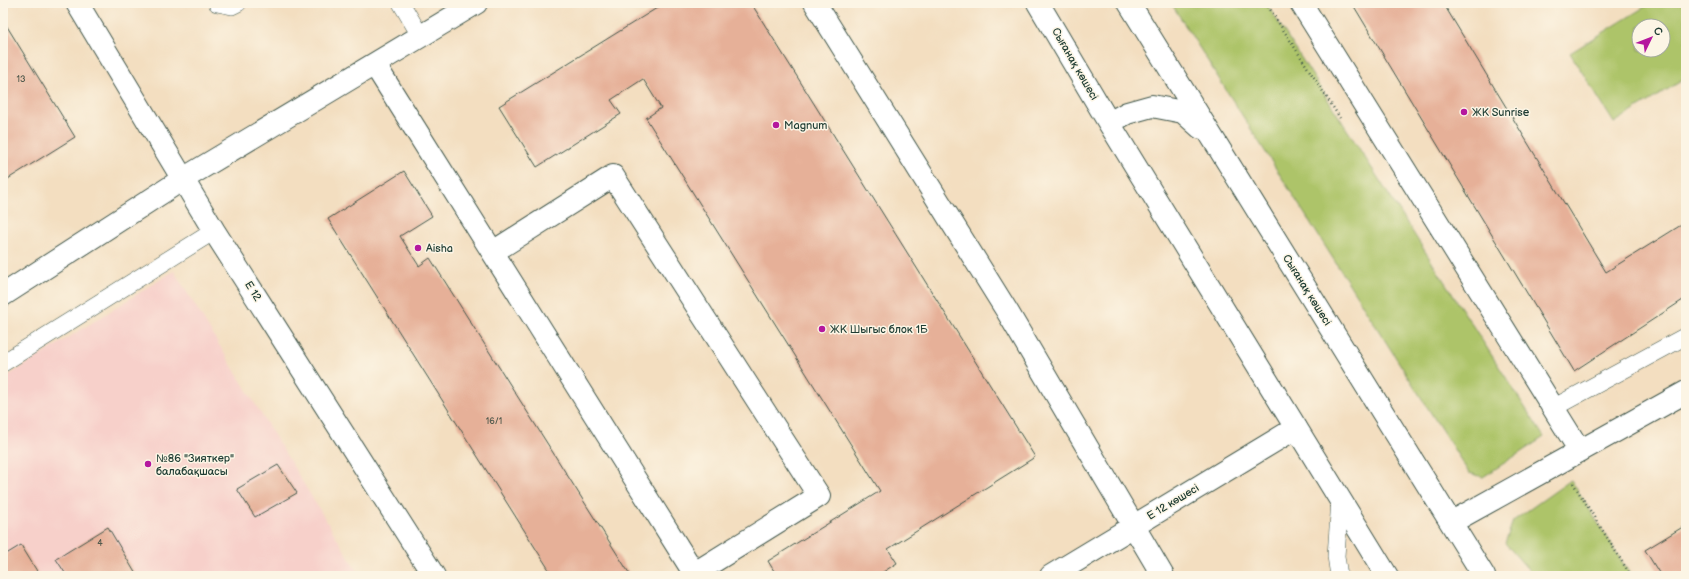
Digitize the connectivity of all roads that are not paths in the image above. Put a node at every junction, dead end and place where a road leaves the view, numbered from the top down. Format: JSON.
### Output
{"nodes":[{"id":1,"x":77,"y":3,"type":"edge"},
{"id":2,"x":217,"y":3,"type":"edge"},
{"id":3,"x":238,"y":3,"type":"edge"},
{"id":4,"x":401,"y":3,"type":"edge"},
{"id":5,"x":476,"y":3,"type":"edge"},
{"id":6,"x":815,"y":3,"type":"edge"},
{"id":7,"x":1038,"y":3,"type":"edge"},
{"id":8,"x":1129,"y":3,"type":"edge"},
{"id":9,"x":1301,"y":3,"type":"edge"},
{"id":10,"x":421,"y":37,"type":"junction"},
{"id":11,"x":375,"y":65,"type":"junction"},
{"id":12,"x":1109,"y":123,"type":"junction"},
{"id":13,"x":1212,"y":138,"type":"junction"},
{"id":14,"x":183,"y":180,"type":"junction"},
{"id":15,"x":214,"y":231,"type":"junction"},
{"id":16,"x":493,"y":252,"type":"junction"},
{"id":17,"x":3,"y":295,"type":"edge"},
{"id":18,"x":1686,"y":336,"type":"edge"},
{"id":19,"x":3,"y":363,"type":"edge"},
{"id":20,"x":1686,"y":392,"type":"edge"},
{"id":21,"x":1553,"y":408,"type":"junction"},
{"id":22,"x":1296,"y":428,"type":"junction"},
{"id":23,"x":1580,"y":451,"type":"junction"},
{"id":24,"x":1340,"y":500,"type":"junction"},
{"id":25,"x":1452,"y":522,"type":"junction"},
{"id":26,"x":1133,"y":526,"type":"junction"},
{"id":27,"x":696,"y":575,"type":"edge"},
{"id":28,"x":434,"y":576,"type":"edge"},
{"id":29,"x":1051,"y":576,"type":"edge"},
{"id":30,"x":1163,"y":576,"type":"edge"},
{"id":31,"x":1338,"y":576,"type":"edge"},
{"id":32,"x":1387,"y":576,"type":"edge"},
{"id":33,"x":1484,"y":576,"type":"edge"}],
"edges":[{"from":1,"to":14,"type":"street","name":"E 12"},
{"from":2,"to":3,"type":"lane"},
{"from":4,"to":10,"type":"lane"},
{"from":5,"to":10,"type":"street"},
{"from":6,"to":26,"type":"street"},
{"from":7,"to":12,"type":"street","name":"Сығанақ көшесі"},
{"from":8,"to":13,"type":"street","name":"Сығанақ көшесі"},
{"from":9,"to":21,"type":"street"},
{"from":10,"to":11,"type":"street"},
{"from":11,"to":14,"type":"street"},
{"from":11,"to":16,"type":"street"},
{"from":12,"to":13,"type":"street"},
{"from":12,"to":22,"type":"street","name":"Сығанақ көшесі"},
{"from":13,"to":25,"type":"street","name":"Сығанақ көшесі"},
{"from":14,"to":15,"type":"street","name":"E 12"},
{"from":14,"to":17,"type":"street"},
{"from":15,"to":19,"type":"lane"},
{"from":15,"to":28,"type":"street","name":"E 12"},
{"from":16,"to":27,"type":"street"},
{"from":16,"to":27,"type":"street"},
{"from":18,"to":21,"type":"lane"},
{"from":20,"to":23,"type":"street"},
{"from":21,"to":23,"type":"street"},
{"from":22,"to":24,"type":"street","name":"Сығанақ көшесі"},
{"from":22,"to":26,"type":"street","name":"Е 12 көшесі"},
{"from":23,"to":25,"type":"street"},
{"from":24,"to":31,"type":"lane"},
{"from":24,"to":32,"type":"street","name":"Сығанақ көшесі"},
{"from":25,"to":33,"type":"street","name":"Сығанақ көшесі"},
{"from":26,"to":29,"type":"street","name":"Е 12 көшесі"},
{"from":26,"to":30,"type":"street"}]}
